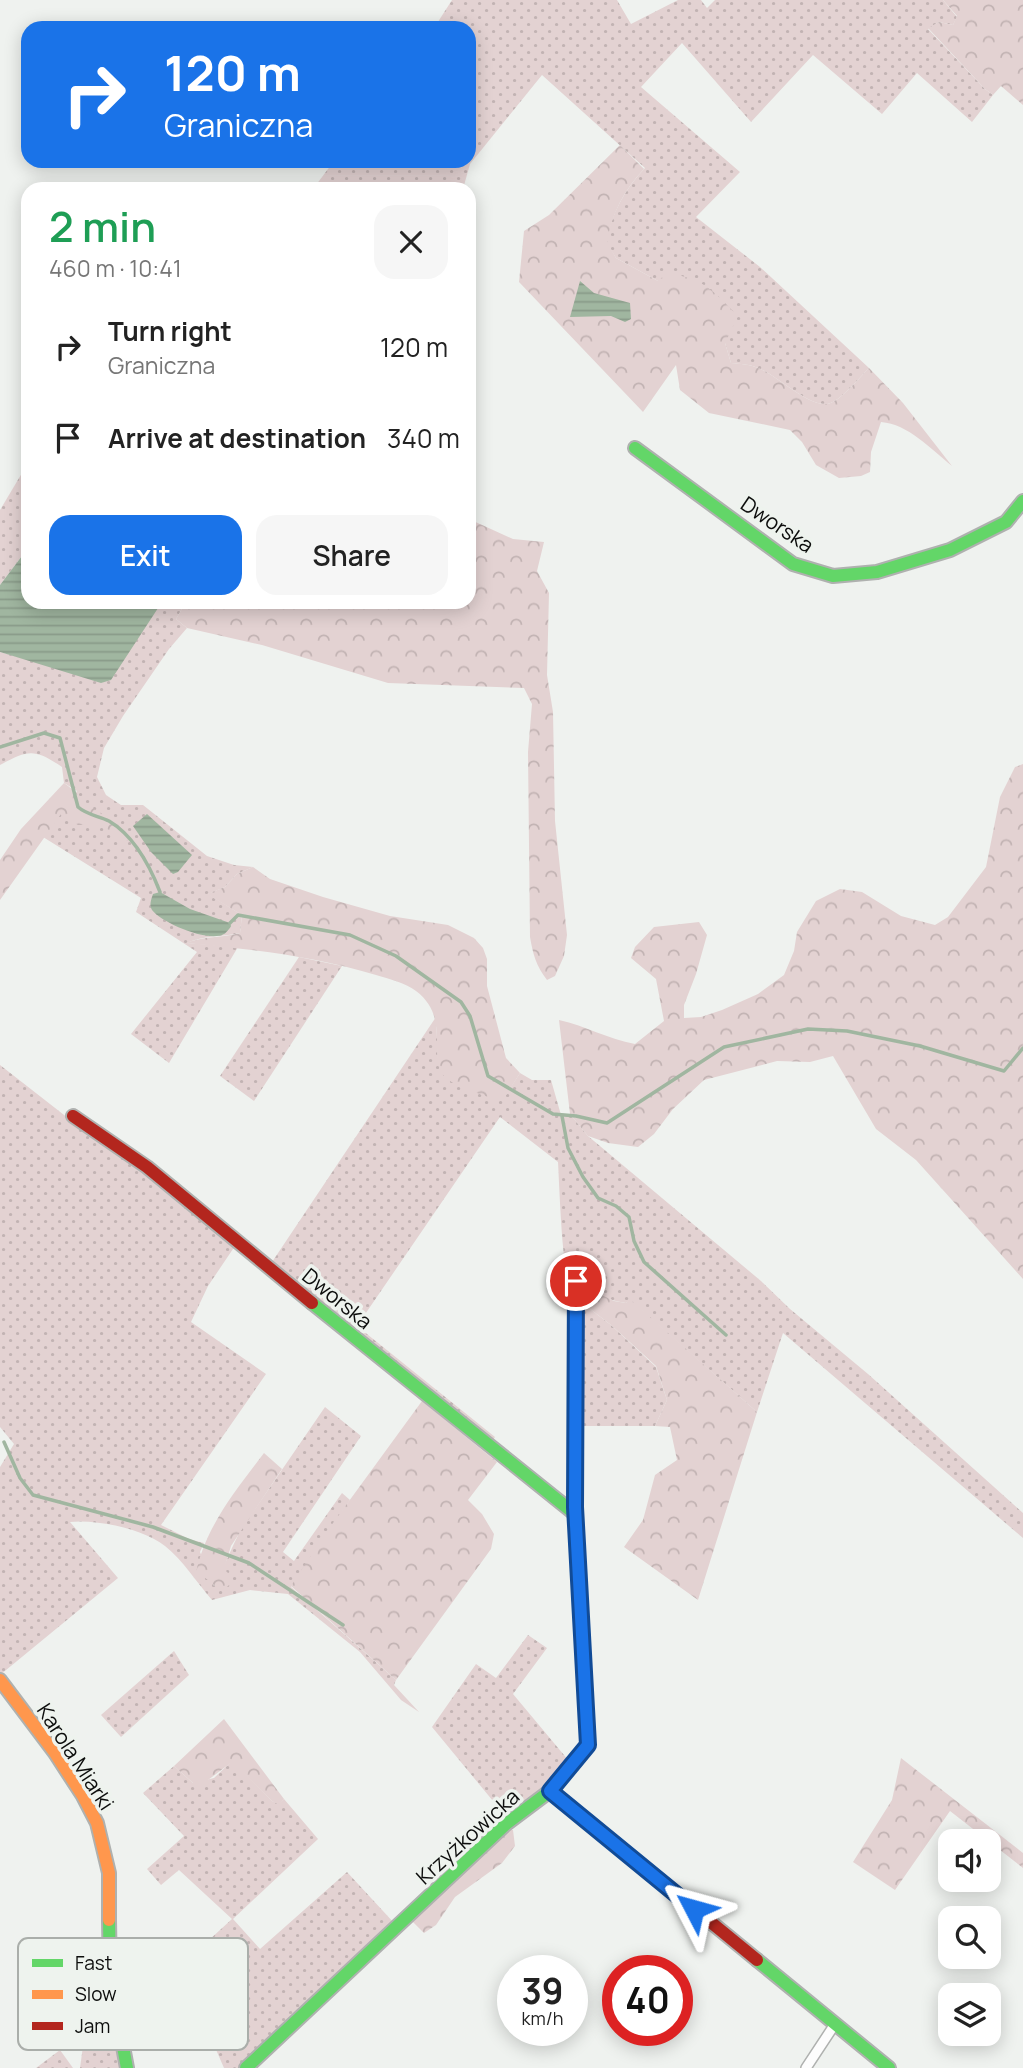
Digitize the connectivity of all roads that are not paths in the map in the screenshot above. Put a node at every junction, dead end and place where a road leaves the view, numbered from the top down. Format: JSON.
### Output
{"nodes":[{"id":1,"x":635,"y":448,"type":"dead end"},
{"id":2,"x":1023,"y":501,"type":"edge"},
{"id":3,"x":74,"y":1116,"type":"dead end"},
{"id":4,"x":576,"y":1281,"type":"dead end"},
{"id":5,"x":575,"y":1514,"type":"junction"},
{"id":6,"x":0,"y":1680,"type":"edge"},
{"id":7,"x":550,"y":1791,"type":"junction"},
{"id":8,"x":111,"y":1938,"type":"edge"},
{"id":9,"x":835,"y":2024,"type":"junction"},
{"id":10,"x":124,"y":2050,"type":"edge"},
{"id":11,"x":127,"y":2068,"type":"edge"},
{"id":12,"x":246,"y":2068,"type":"edge"},
{"id":13,"x":806,"y":2068,"type":"edge"},
{"id":14,"x":889,"y":2068,"type":"edge"}],
"edges":[{"from":1,"to":2,"type":"street","name":"Dworska"},
{"from":3,"to":5,"type":"street","name":"Dworska"},
{"from":4,"to":5,"type":"street"},
{"from":5,"to":7,"type":"street"},
{"from":6,"to":8,"type":"street","name":"Karola Miarki"},
{"from":7,"to":9,"type":"street","name":"Krzyżkowicka"},
{"from":7,"to":12,"type":"street","name":"Krzyżkowicka"},
{"from":9,"to":13,"type":"street"},
{"from":9,"to":14,"type":"street","name":"Krzyżkowicka"},
{"from":10,"to":11,"type":"street","name":"Karola Miarki"}]}
